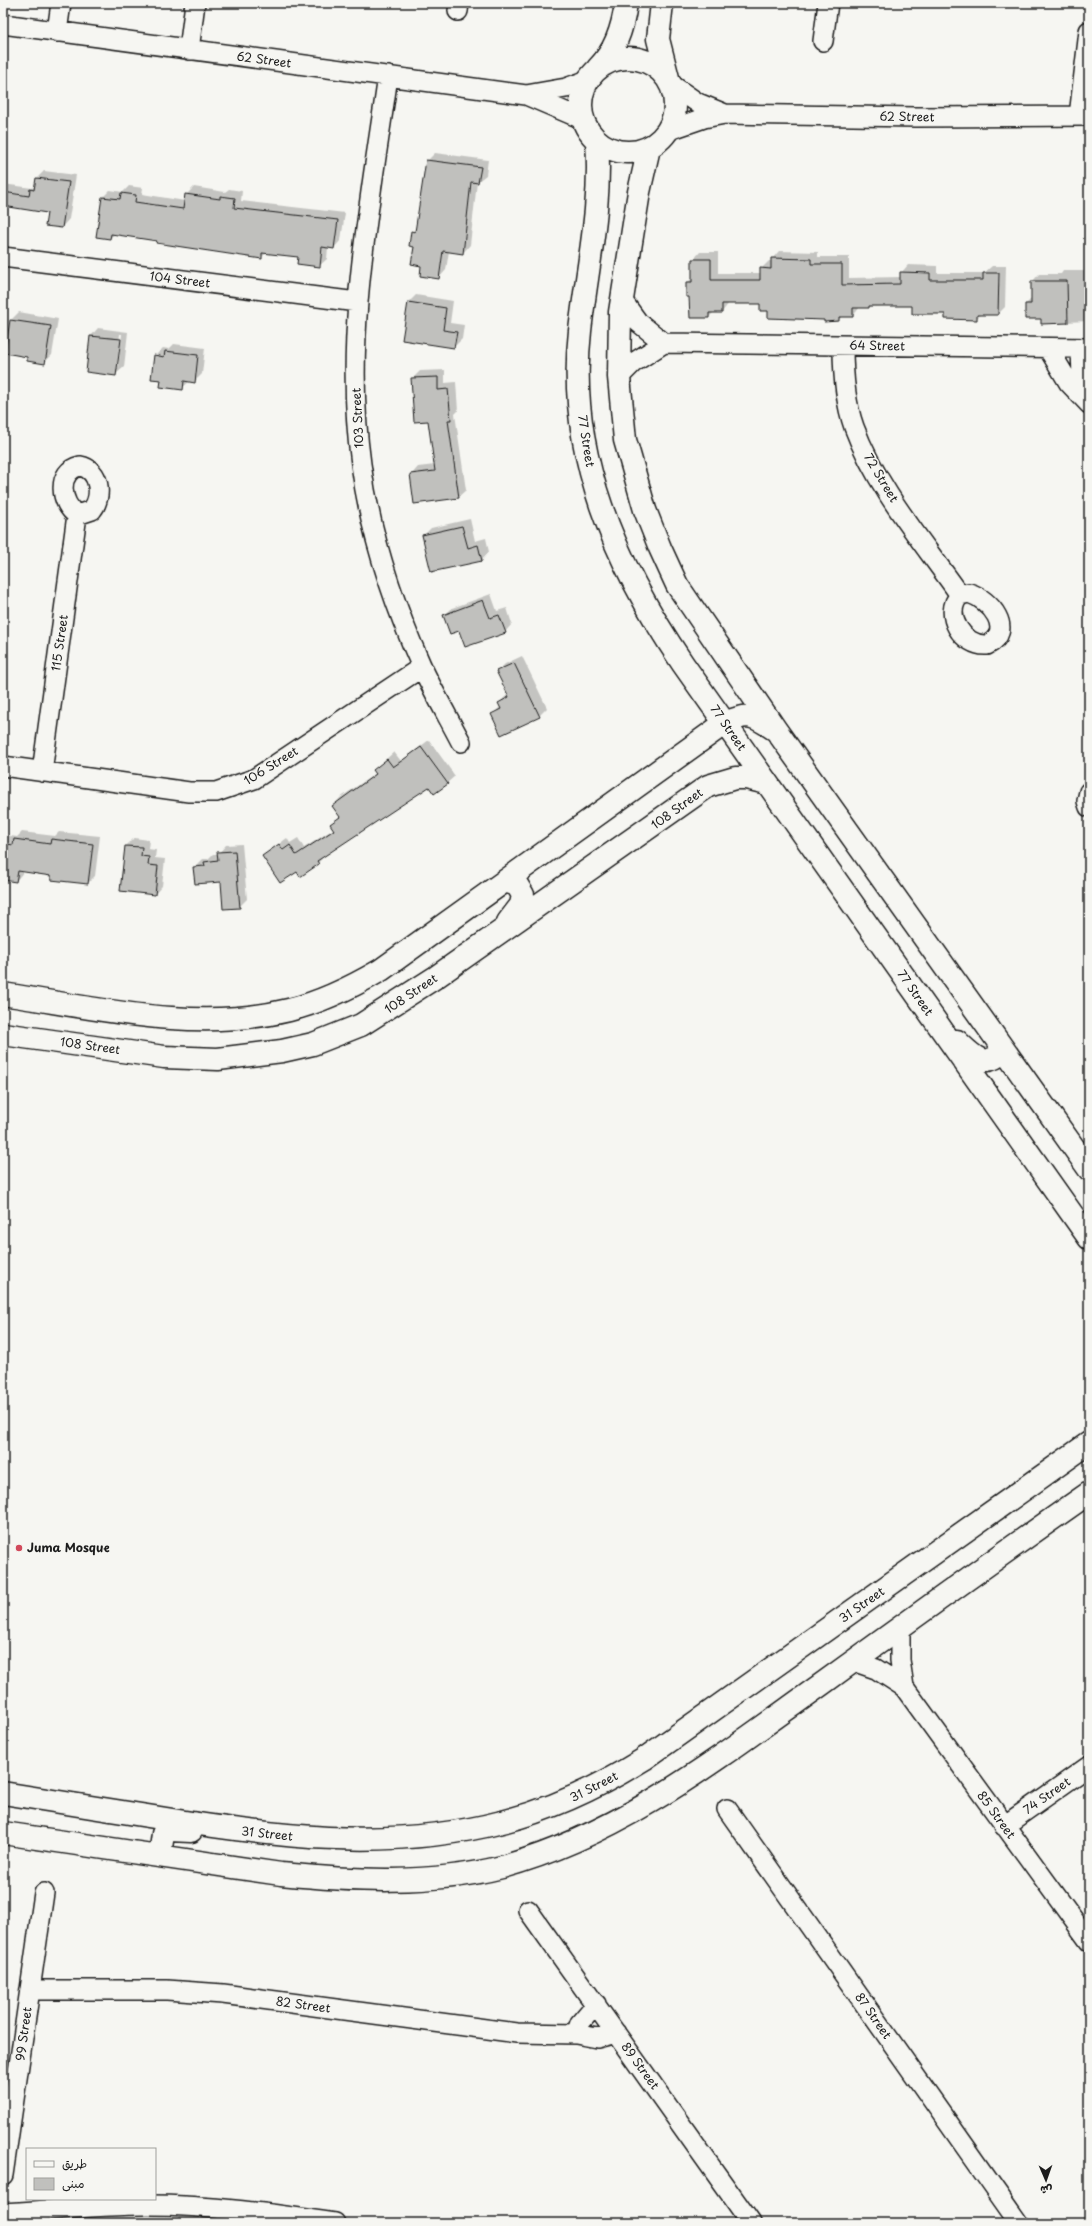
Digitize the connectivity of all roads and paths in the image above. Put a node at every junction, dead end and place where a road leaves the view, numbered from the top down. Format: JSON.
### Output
{"nodes":[{"id":1,"x":61,"y":3,"type":"edge"},
{"id":2,"x":195,"y":3,"type":"edge"},
{"id":3,"x":626,"y":3,"type":"edge"},
{"id":4,"x":662,"y":3,"type":"edge"},
{"id":5,"x":828,"y":3,"type":"edge"},
{"id":6,"x":3,"y":24,"type":"edge"},
{"id":7,"x":57,"y":32,"type":"junction"},
{"id":8,"x":1089,"y":32,"type":"edge"},
{"id":9,"x":823,"y":41,"type":"dead end"},
{"id":10,"x":190,"y":50,"type":"junction"},
{"id":11,"x":592,"y":75,"type":"junction"},
{"id":12,"x":388,"y":76,"type":"junction"},
{"id":13,"x":670,"y":82,"type":"junction"},
{"id":14,"x":526,"y":94,"type":"junction"},
{"id":15,"x":725,"y":114,"type":"junction"},
{"id":16,"x":1084,"y":116,"type":"edge"},
{"id":17,"x":582,"y":119,"type":"junction"},
{"id":18,"x":669,"y":130,"type":"junction"},
{"id":19,"x":598,"y":142,"type":"junction"},
{"id":20,"x":649,"y":148,"type":"junction"},
{"id":21,"x":3,"y":257,"type":"edge"},
{"id":22,"x":622,"y":300,"type":"junction"},
{"id":23,"x":357,"y":302,"type":"junction"},
{"id":24,"x":664,"y":342,"type":"junction"},
{"id":25,"x":844,"y":346,"type":"junction"},
{"id":26,"x":1048,"y":348,"type":"junction"},
{"id":27,"x":1085,"y":348,"type":"edge"},
{"id":28,"x":619,"y":377,"type":"junction"},
{"id":29,"x":1089,"y":398,"type":"edge"},
{"id":30,"x":1089,"y":404,"type":"edge"},
{"id":31,"x":77,"y":515,"type":"dead end"},
{"id":32,"x":960,"y":595,"type":"dead end"},
{"id":33,"x":422,"y":667,"type":"junction"},
{"id":34,"x":725,"y":723,"type":"junction"},
{"id":35,"x":776,"y":730,"type":"junction"},
{"id":36,"x":462,"y":742,"type":"dead end"},
{"id":37,"x":3,"y":766,"type":"edge"},
{"id":38,"x":42,"y":772,"type":"junction"},
{"id":39,"x":767,"y":783,"type":"junction"},
{"id":40,"x":1089,"y":792,"type":"edge"},
{"id":41,"x":1089,"y":808,"type":"edge"},
{"id":42,"x":505,"y":881,"type":"junction"},
{"id":43,"x":500,"y":932,"type":"junction"},
{"id":44,"x":3,"y":994,"type":"edge"},
{"id":45,"x":932,"y":1017,"type":"junction"},
{"id":46,"x":3,"y":1034,"type":"edge"},
{"id":47,"x":1004,"y":1051,"type":"junction"},
{"id":48,"x":1080,"y":1145,"type":"edge"},
{"id":49,"x":1089,"y":1169,"type":"edge"},
{"id":50,"x":1089,"y":1238,"type":"edge"},
{"id":51,"x":1089,"y":1443,"type":"edge"},
{"id":52,"x":1089,"y":1493,"type":"edge"},
{"id":53,"x":900,"y":1628,"type":"junction"},
{"id":54,"x":853,"y":1661,"type":"junction"},
{"id":55,"x":904,"y":1687,"type":"junction"},
{"id":56,"x":1089,"y":1766,"type":"edge"},
{"id":57,"x":3,"y":1793,"type":"edge"},
{"id":58,"x":727,"y":1809,"type":"dead end"},
{"id":59,"x":1004,"y":1826,"type":"junction"},
{"id":60,"x":3,"y":1833,"type":"edge"},
{"id":61,"x":287,"y":1837,"type":"junction"},
{"id":62,"x":163,"y":1856,"type":"junction"},
{"id":63,"x":44,"y":1893,"type":"dead end"},
{"id":64,"x":528,"y":1910,"type":"dead end"},
{"id":65,"x":1089,"y":1941,"type":"edge"},
{"id":66,"x":30,"y":1990,"type":"junction"},
{"id":67,"x":596,"y":2004,"type":"junction"},
{"id":68,"x":616,"y":2033,"type":"junction"},
{"id":69,"x":576,"y":2034,"type":"junction"},
{"id":70,"x":3,"y":2175,"type":"edge"},
{"id":71,"x":3,"y":2213,"type":"edge"},
{"id":72,"x":335,"y":2223,"type":"edge"},
{"id":73,"x":751,"y":2223,"type":"edge"},
{"id":74,"x":1019,"y":2223,"type":"edge"}],
"edges":[{"from":1,"to":7,"type":"street"},
{"from":2,"to":10,"type":"street"},
{"from":3,"to":11,"type":"street"},
{"from":4,"to":13,"type":"street"},
{"from":5,"to":9,"type":"street"},
{"from":6,"to":7,"type":"street","name":"62 Street"},
{"from":7,"to":10,"type":"street","name":"62 Street"},
{"from":8,"to":16,"type":"street"},
{"from":10,"to":12,"type":"street","name":"62 Street"},
{"from":11,"to":13,"type":"street"},
{"from":11,"to":14,"type":"street","name":"62 Street"},
{"from":11,"to":17,"type":"street"},
{"from":12,"to":14,"type":"street","name":"62 Street"},
{"from":12,"to":23,"type":"street","name":"103 Street"},
{"from":13,"to":15,"type":"street","name":"62 Street"},
{"from":13,"to":18,"type":"street"},
{"from":14,"to":17,"type":"street","name":"62 Street"},
{"from":15,"to":16,"type":"street","name":"62 Street"},
{"from":15,"to":18,"type":"street","name":"62 Street"},
{"from":17,"to":19,"type":"street"},
{"from":18,"to":20,"type":"street"},
{"from":19,"to":20,"type":"street"},
{"from":19,"to":34,"type":"street","name":"77 Street"},
{"from":20,"to":22,"type":"street"},
{"from":21,"to":23,"type":"street","name":"104 Street"},
{"from":22,"to":24,"type":"street"},
{"from":22,"to":28,"type":"street"},
{"from":23,"to":33,"type":"street","name":"103 Street"},
{"from":24,"to":25,"type":"street","name":"64 Street"},
{"from":24,"to":28,"type":"street"},
{"from":25,"to":26,"type":"street","name":"64 Street"},
{"from":25,"to":32,"type":"street","name":"72 Street"},
{"from":26,"to":27,"type":"street","name":"64 Street"},
{"from":26,"to":30,"type":"street"},
{"from":27,"to":29,"type":"street"},
{"from":28,"to":35,"type":"street"},
{"from":31,"to":38,"type":"street","name":"115 Street"},
{"from":33,"to":36,"type":"street","name":"103 Street"},
{"from":33,"to":38,"type":"street","name":"106 Street"},
{"from":34,"to":35,"type":"street"},
{"from":34,"to":39,"type":"street","name":"77 Street"},
{"from":34,"to":42,"type":"street"},
{"from":35,"to":47,"type":"street"},
{"from":37,"to":38,"type":"street","name":"106 Street"},
{"from":39,"to":43,"type":"street","name":"108 Street"},
{"from":39,"to":45,"type":"street","name":"77 Street"},
{"from":40,"to":41,"type":"street"},
{"from":42,"to":43,"type":"street"},
{"from":42,"to":44,"type":"street"},
{"from":43,"to":46,"type":"street","name":"108 Street"},
{"from":45,"to":47,"type":"street"},
{"from":45,"to":50,"type":"street","name":"77 Street"},
{"from":47,"to":48,"type":"street"},
{"from":48,"to":49,"type":"street"},
{"from":51,"to":61,"type":"street","name":"31 Street"},
{"from":52,"to":53,"type":"street"},
{"from":53,"to":54,"type":"street"},
{"from":53,"to":55,"type":"street","name":"85 Street"},
{"from":54,"to":55,"type":"street","name":"85 Street"},
{"from":54,"to":62,"type":"street"},
{"from":55,"to":59,"type":"street","name":"85 Street"},
{"from":56,"to":59,"type":"street","name":"74 Street"},
{"from":57,"to":61,"type":"street","name":"31 Street"},
{"from":58,"to":74,"type":"street","name":"87 Street"},
{"from":59,"to":65,"type":"street","name":"85 Street"},
{"from":60,"to":62,"type":"street"},
{"from":61,"to":62,"type":"street"},
{"from":63,"to":66,"type":"street","name":"99 Street"},
{"from":64,"to":67,"type":"street","name":"89 Street"},
{"from":66,"to":69,"type":"street","name":"82 Street"},
{"from":66,"to":70,"type":"street","name":"99 Street"},
{"from":67,"to":68,"type":"street","name":"89 Street"},
{"from":67,"to":69,"type":"street"},
{"from":68,"to":69,"type":"street","name":"82 Street"},
{"from":68,"to":73,"type":"street","name":"89 Street"},
{"from":71,"to":72,"type":"street"}]}
